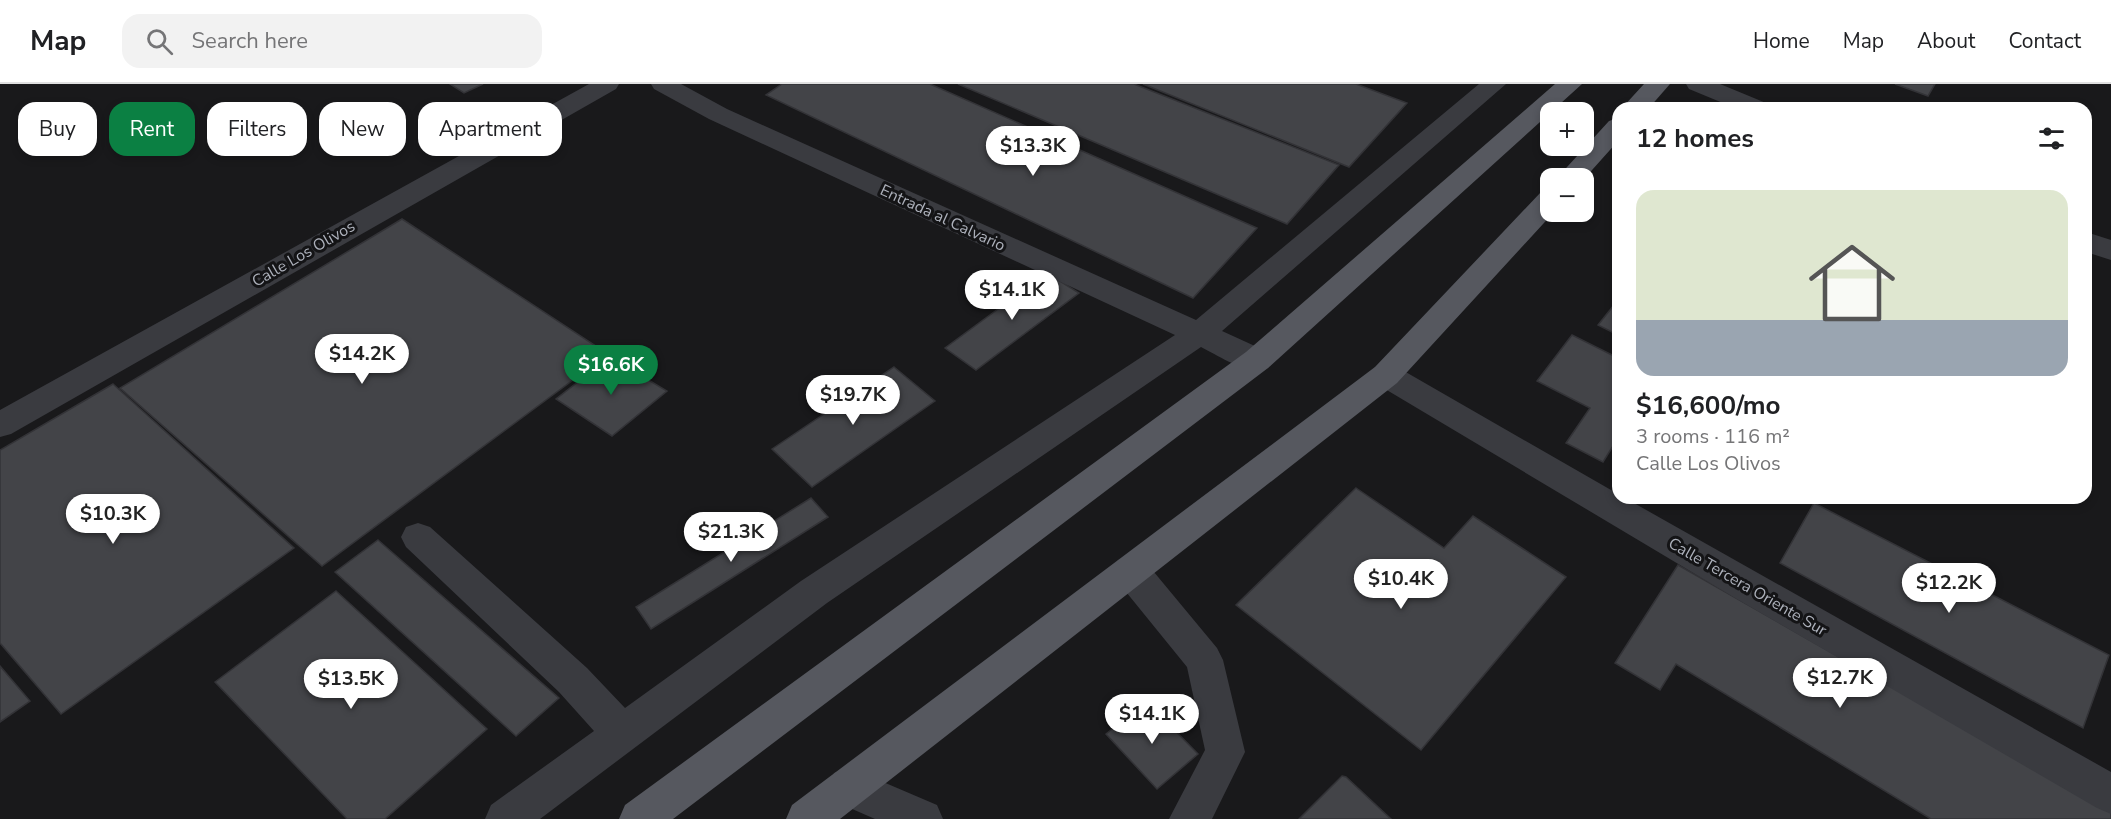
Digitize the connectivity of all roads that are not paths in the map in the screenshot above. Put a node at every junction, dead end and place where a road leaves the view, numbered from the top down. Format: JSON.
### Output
{"nodes":[{"id":1,"x":607,"y":84,"type":"edge"},
{"id":2,"x":663,"y":84,"type":"edge"},
{"id":3,"x":1494,"y":84,"type":"edge"},
{"id":4,"x":1570,"y":84,"type":"edge"},
{"id":5,"x":1658,"y":84,"type":"edge"},
{"id":6,"x":1698,"y":84,"type":"edge"},
{"id":7,"x":1641,"y":102,"type":"edge"},
{"id":8,"x":1742,"y":102,"type":"edge"},
{"id":9,"x":1612,"y":132,"type":"edge"},
{"id":10,"x":1578,"y":168,"type":"edge"},
{"id":11,"x":1540,"y":210,"type":"edge"},
{"id":12,"x":2092,"y":243,"type":"edge"},
{"id":13,"x":2111,"y":251,"type":"edge"},
{"id":14,"x":1198,"y":334,"type":"junction"},
{"id":15,"x":1257,"y":360,"type":"junction"},
{"id":16,"x":1386,"y":375,"type":"junction"},
{"id":17,"x":0,"y":425,"type":"edge"},
{"id":18,"x":418,"y":537,"type":"dead end"},
{"id":19,"x":1131,"y":571,"type":"junction"},
{"id":20,"x":622,"y":734,"type":"junction"},
{"id":21,"x":848,"y":787,"type":"junction"},
{"id":22,"x":2111,"y":794,"type":"edge"},
{"id":23,"x":812,"y":818,"type":"edge"},
{"id":24,"x":506,"y":819,"type":"edge"},
{"id":25,"x":640,"y":819,"type":"edge"},
{"id":26,"x":922,"y":819,"type":"edge"},
{"id":27,"x":1190,"y":819,"type":"edge"}],
"edges":[{"from":1,"to":17,"type":"street","name":"Calle Los Olivos"},
{"from":2,"to":14,"type":"street","name":"Entrada al Calvario"},
{"from":3,"to":14,"type":"street"},
{"from":4,"to":15,"type":"main road"},
{"from":5,"to":7,"type":"main road"},
{"from":6,"to":8,"type":"street"},
{"from":9,"to":10,"type":"main road"},
{"from":11,"to":16,"type":"main road"},
{"from":12,"to":13,"type":"street"},
{"from":14,"to":15,"type":"street","name":"Entrada al Calvario"},
{"from":14,"to":20,"type":"street"},
{"from":15,"to":25,"type":"main road"},
{"from":16,"to":19,"type":"main road"},
{"from":16,"to":22,"type":"street","name":"Calle Tercera Oriente Sur"},
{"from":18,"to":20,"type":"street"},
{"from":19,"to":21,"type":"main road"},
{"from":19,"to":27,"type":"street"},
{"from":20,"to":24,"type":"street"},
{"from":21,"to":23,"type":"main road"},
{"from":21,"to":26,"type":"street"}]}
